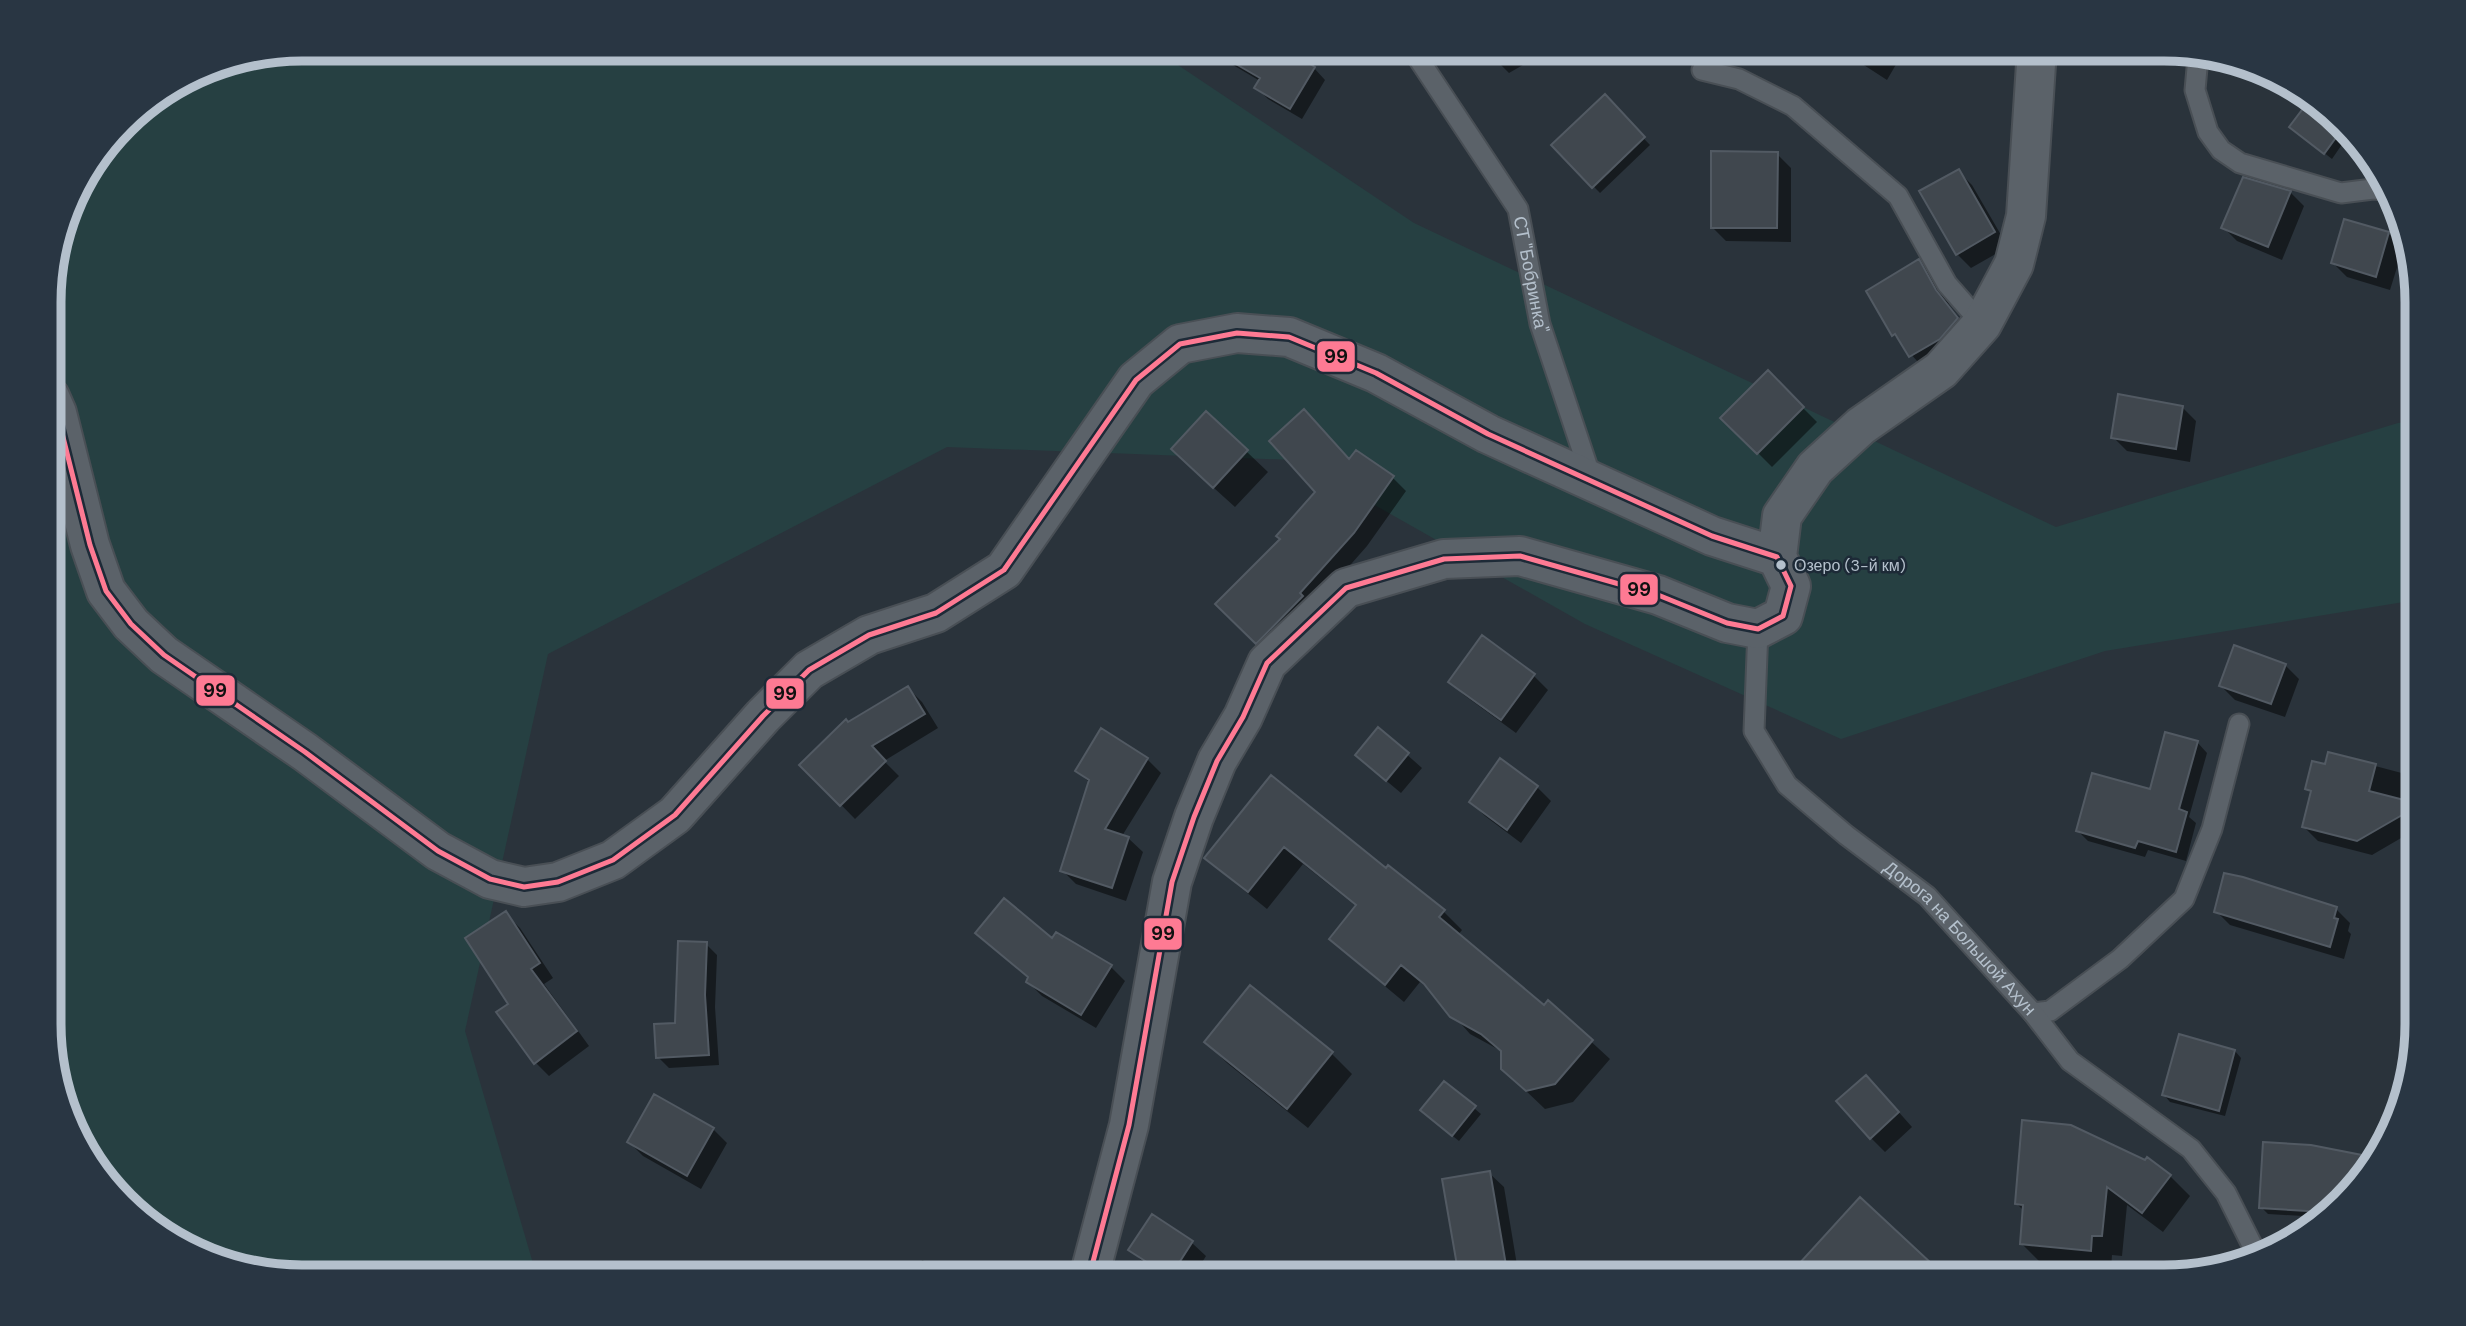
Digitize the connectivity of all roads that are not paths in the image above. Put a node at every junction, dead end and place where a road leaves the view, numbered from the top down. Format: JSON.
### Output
{"nodes":[{"id":1,"x":1420,"y":61,"type":"edge"},
{"id":2,"x":2035,"y":61,"type":"edge"},
{"id":3,"x":2197,"y":64,"type":"edge"},
{"id":4,"x":1702,"y":70,"type":"dead end"},
{"id":5,"x":2377,"y":189,"type":"edge"},
{"id":6,"x":1982,"y":324,"type":"junction"},
{"id":7,"x":62,"y":431,"type":"edge"},
{"id":8,"x":1593,"y":481,"type":"junction"},
{"id":9,"x":1777,"y":557,"type":"junction"},
{"id":10,"x":1758,"y":629,"type":"junction"},
{"id":11,"x":2239,"y":724,"type":"dead end"},
{"id":12,"x":2033,"y":1013,"type":"junction"},
{"id":13,"x":2253,"y":1247,"type":"edge"},
{"id":14,"x":1092,"y":1265,"type":"edge"}],
"edges":[{"from":1,"to":8,"type":"lane","name":"СТ \"Бобринка\""},
{"from":2,"to":6,"type":"street"},
{"from":3,"to":5,"type":"lane"},
{"from":4,"to":6,"type":"lane"},
{"from":6,"to":9,"type":"street"},
{"from":7,"to":8,"type":"street"},
{"from":8,"to":9,"type":"street"},
{"from":9,"to":10,"type":"street"},
{"from":10,"to":12,"type":"lane","name":"Дорога на Большой Ахун"},
{"from":10,"to":14,"type":"street"},
{"from":11,"to":12,"type":"lane","name":"Дорога на Большой Ахун"},
{"from":12,"to":13,"type":"lane"}]}
